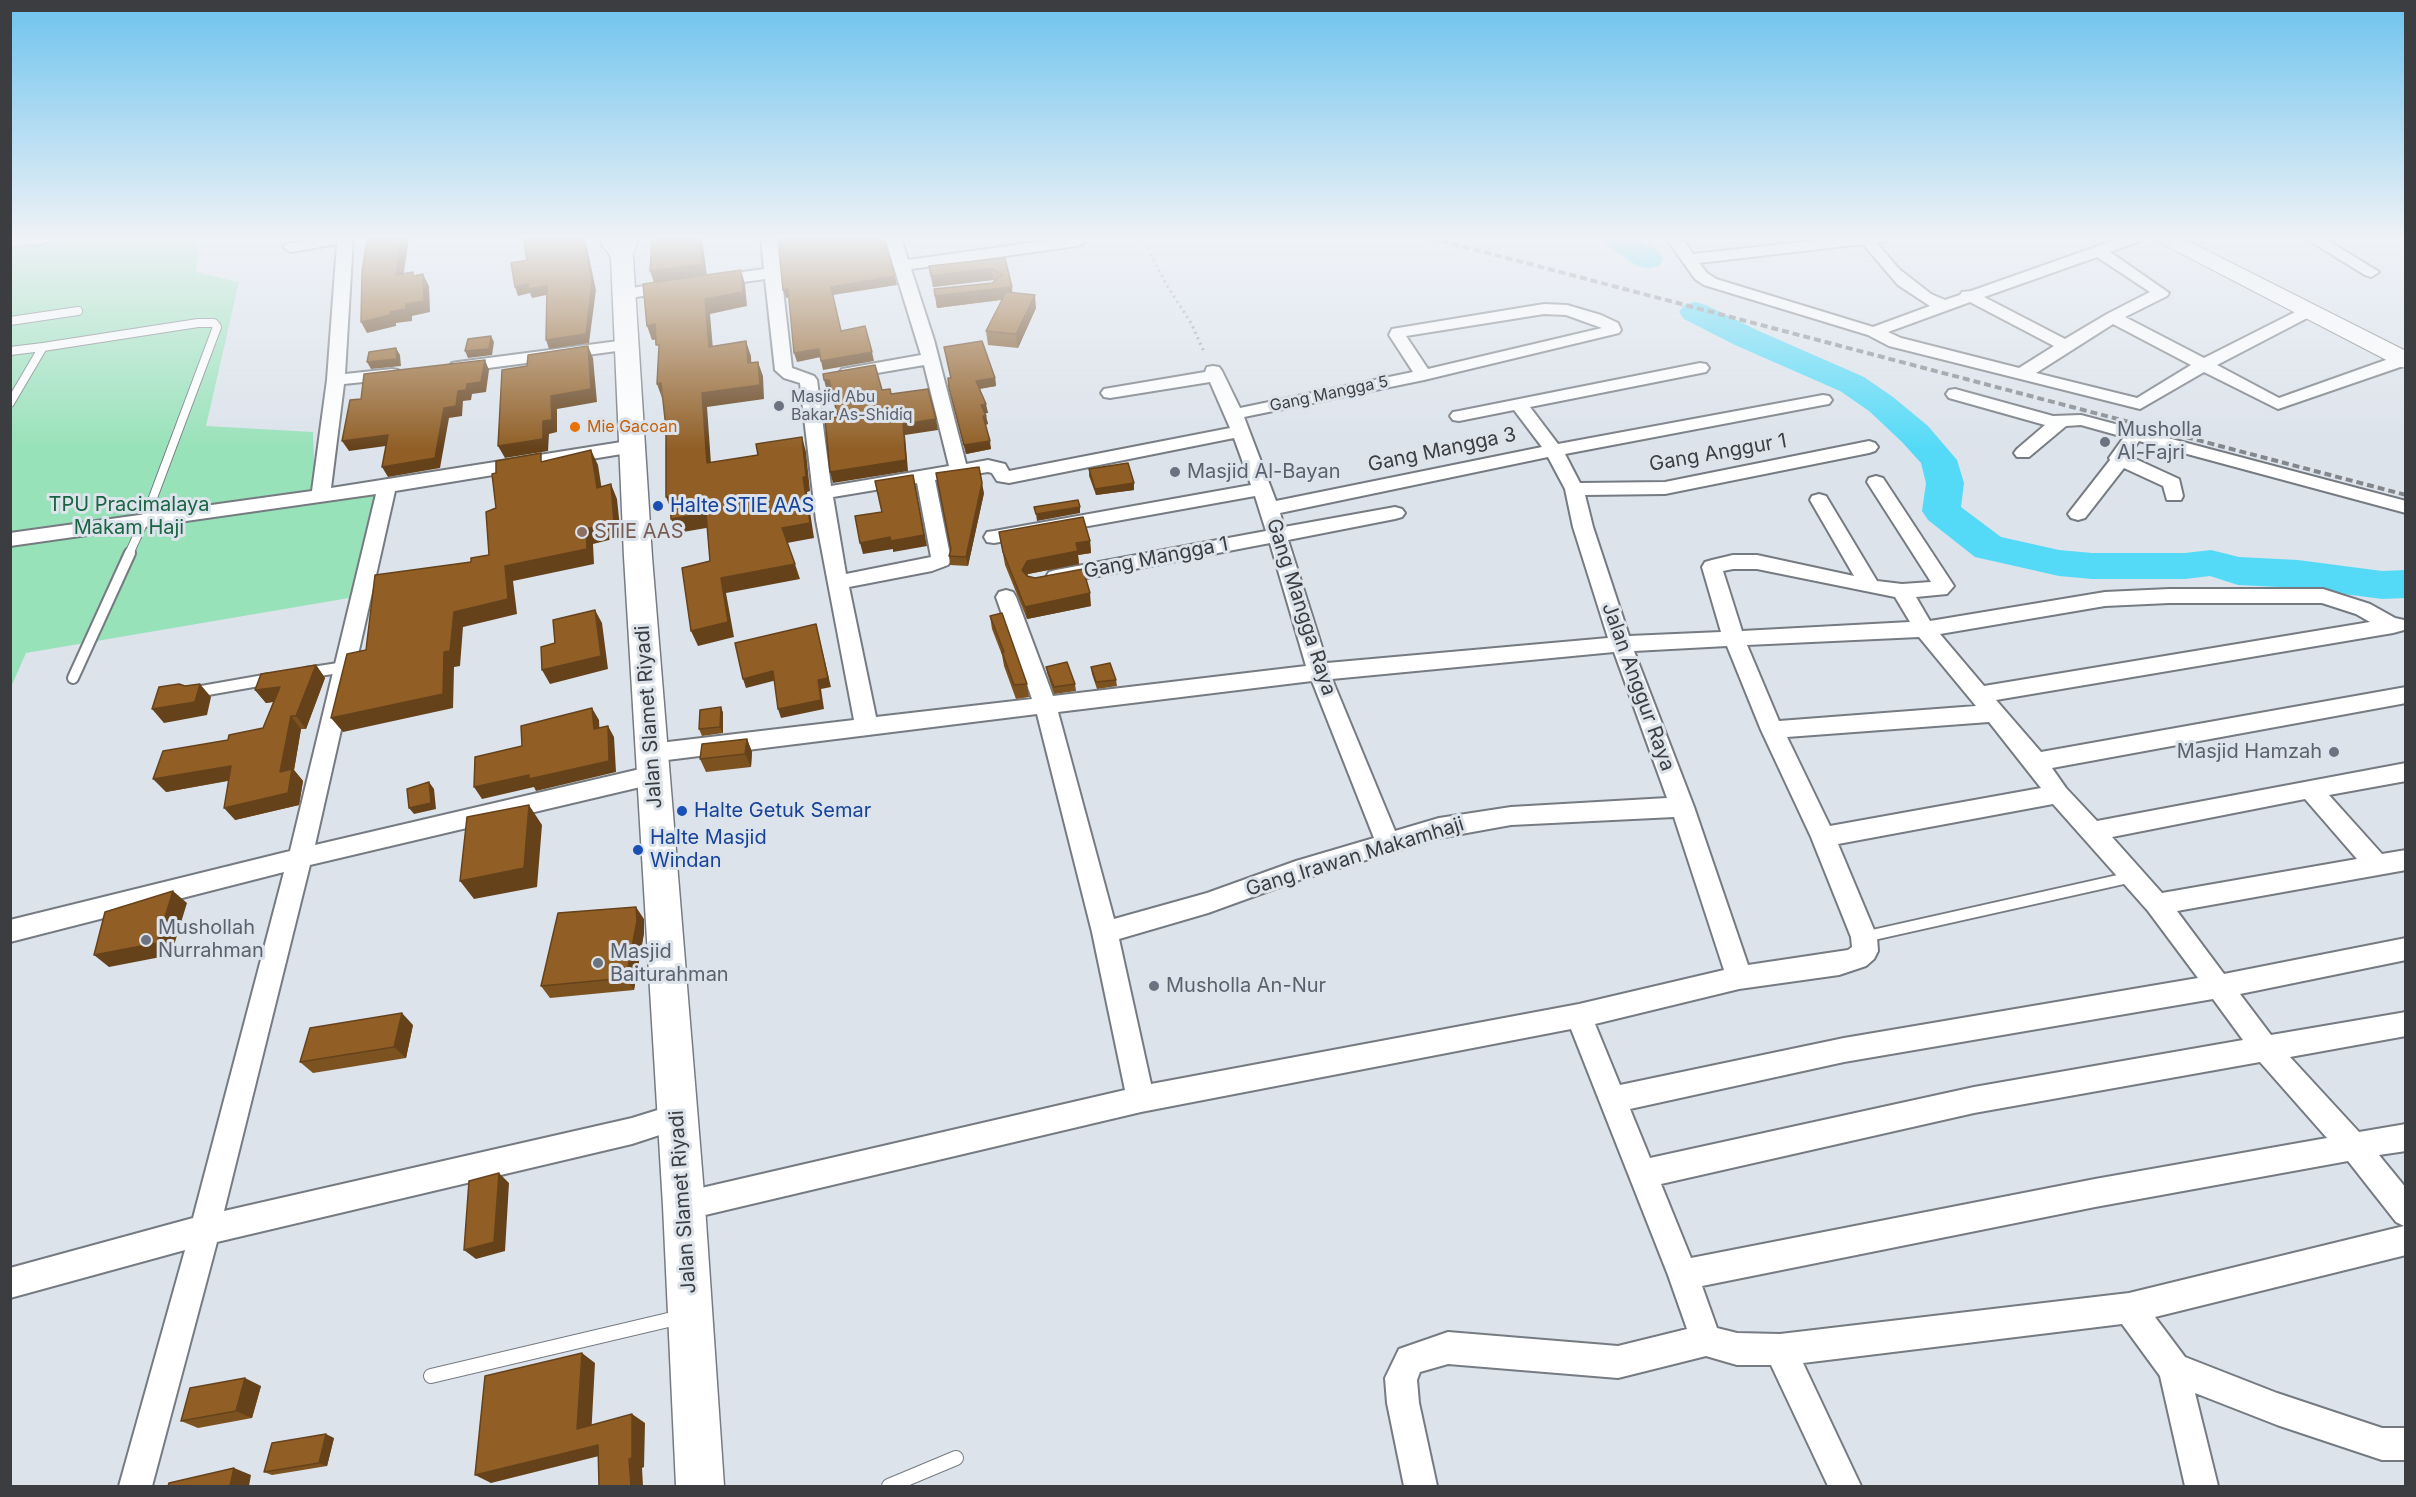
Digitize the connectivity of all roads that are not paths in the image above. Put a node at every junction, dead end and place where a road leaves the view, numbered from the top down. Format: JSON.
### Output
{"nodes":[{"id":1,"x":341,"y":308,"type":"edge"},
{"id":2,"x":625,"y":308,"type":"edge"},
{"id":3,"x":776,"y":308,"type":"edge"},
{"id":4,"x":920,"y":308,"type":"edge"},
{"id":5,"x":1795,"y":308,"type":"edge"},
{"id":6,"x":1939,"y":308,"type":"edge"},
{"id":7,"x":1991,"y":308,"type":"edge"},
{"id":8,"x":2131,"y":308,"type":"edge"},
{"id":9,"x":2299,"y":308,"type":"edge"},
{"id":10,"x":78,"y":310,"type":"dead end"},
{"id":11,"x":2307,"y":312,"type":"junction"},
{"id":12,"x":2113,"y":317,"type":"junction"},
{"id":13,"x":10,"y":321,"type":"edge"},
{"id":14,"x":1874,"y":332,"type":"junction"},
{"id":15,"x":626,"y":345,"type":"junction"},
{"id":16,"x":2066,"y":346,"type":"junction"},
{"id":17,"x":43,"y":347,"type":"junction"},
{"id":18,"x":10,"y":351,"type":"edge"},
{"id":19,"x":930,"y":359,"type":"junction"},
{"id":20,"x":2405,"y":360,"type":"edge"},
{"id":21,"x":2202,"y":366,"type":"junction"},
{"id":22,"x":1700,"y":368,"type":"dead end"},
{"id":23,"x":441,"y":369,"type":"edge"},
{"id":24,"x":406,"y":372,"type":"edge"},
{"id":25,"x":2022,"y":374,"type":"junction"},
{"id":26,"x":1424,"y":375,"type":"junction"},
{"id":27,"x":336,"y":380,"type":"junction"},
{"id":28,"x":808,"y":380,"type":"junction"},
{"id":29,"x":1110,"y":393,"type":"dead end"},
{"id":30,"x":1955,"y":394,"type":"dead end"},
{"id":31,"x":1823,"y":400,"type":"dead end"},
{"id":32,"x":10,"y":403,"type":"edge"},
{"id":33,"x":1520,"y":406,"type":"junction"},
{"id":34,"x":1459,"y":416,"type":"dead end"},
{"id":35,"x":2063,"y":419,"type":"junction"},
{"id":36,"x":1237,"y":423,"type":"junction"},
{"id":37,"x":2135,"y":434,"type":"junction"},
{"id":38,"x":634,"y":446,"type":"junction"},
{"id":39,"x":1869,"y":447,"type":"dead end"},
{"id":40,"x":1554,"y":450,"type":"junction"},
{"id":41,"x":2023,"y":453,"type":"dead end"},
{"id":42,"x":2120,"y":460,"type":"junction"},
{"id":43,"x":960,"y":469,"type":"junction"},
{"id":44,"x":925,"y":476,"type":"junction"},
{"id":45,"x":1876,"y":482,"type":"dead end"},
{"id":46,"x":387,"y":486,"type":"junction"},
{"id":47,"x":1262,"y":489,"type":"junction"},
{"id":48,"x":1574,"y":489,"type":"junction"},
{"id":49,"x":822,"y":493,"type":"junction"},
{"id":50,"x":321,"y":495,"type":"junction"},
{"id":51,"x":2174,"y":496,"type":"dead end"},
{"id":52,"x":1819,"y":500,"type":"dead end"},
{"id":53,"x":2406,"y":507,"type":"edge"},
{"id":54,"x":1269,"y":509,"type":"junction"},
{"id":55,"x":1395,"y":513,"type":"dead end"},
{"id":56,"x":2078,"y":514,"type":"dead end"},
{"id":57,"x":145,"y":519,"type":"junction"},
{"id":58,"x":1275,"y":535,"type":"junction"},
{"id":59,"x":994,"y":537,"type":"dead end"},
{"id":60,"x":10,"y":540,"type":"edge"},
{"id":61,"x":1036,"y":581,"type":"edge"},
{"id":62,"x":838,"y":582,"type":"junction"},
{"id":63,"x":1871,"y":587,"type":"junction"},
{"id":64,"x":1902,"y":591,"type":"junction"},
{"id":65,"x":1006,"y":597,"type":"dead end"},
{"id":66,"x":2399,"y":625,"type":"edge"},
{"id":67,"x":1924,"y":628,"type":"junction"},
{"id":68,"x":1734,"y":639,"type":"junction"},
{"id":69,"x":1621,"y":644,"type":"junction"},
{"id":70,"x":345,"y":667,"type":"junction"},
{"id":71,"x":1319,"y":672,"type":"junction"},
{"id":72,"x":299,"y":674,"type":"edge"},
{"id":73,"x":73,"y":678,"type":"dead end"},
{"id":74,"x":276,"y":678,"type":"edge"},
{"id":75,"x":196,"y":692,"type":"edge"},
{"id":76,"x":2406,"y":695,"type":"edge"},
{"id":77,"x":1986,"y":704,"type":"junction"},
{"id":78,"x":1046,"y":706,"type":"junction"},
{"id":79,"x":866,"y":725,"type":"junction"},
{"id":80,"x":1772,"y":730,"type":"junction"},
{"id":81,"x":2036,"y":762,"type":"junction"},
{"id":82,"x":652,"y":764,"type":"junction"},
{"id":83,"x":2406,"y":772,"type":"edge"},
{"id":84,"x":2310,"y":789,"type":"junction"},
{"id":85,"x":2058,"y":794,"type":"junction"},
{"id":86,"x":1682,"y":807,"type":"junction"},
{"id":87,"x":2090,"y":832,"type":"junction"},
{"id":88,"x":1823,"y":837,"type":"junction"},
{"id":89,"x":1388,"y":843,"type":"junction"},
{"id":90,"x":300,"y":858,"type":"junction"},
{"id":91,"x":2406,"y":860,"type":"edge"},
{"id":92,"x":2377,"y":866,"type":"junction"},
{"id":93,"x":2132,"y":877,"type":"junction"},
{"id":94,"x":2157,"y":904,"type":"junction"},
{"id":95,"x":10,"y":931,"type":"edge"},
{"id":96,"x":1105,"y":932,"type":"junction"},
{"id":97,"x":1864,"y":936,"type":"junction"},
{"id":98,"x":2403,"y":952,"type":"edge"},
{"id":99,"x":1739,"y":978,"type":"junction"},
{"id":100,"x":2220,"y":986,"type":"junction"},
{"id":101,"x":1579,"y":1016,"type":"junction"},
{"id":102,"x":2406,"y":1024,"type":"edge"},
{"id":103,"x":2265,"y":1048,"type":"junction"},
{"id":104,"x":1141,"y":1099,"type":"junction"},
{"id":105,"x":1612,"y":1100,"type":"junction"},
{"id":106,"x":678,"y":1117,"type":"junction"},
{"id":107,"x":2406,"y":1137,"type":"edge"},
{"id":108,"x":2354,"y":1147,"type":"junction"},
{"id":109,"x":1642,"y":1174,"type":"junction"},
{"id":110,"x":684,"y":1206,"type":"junction"},
{"id":111,"x":2406,"y":1212,"type":"edge"},
{"id":112,"x":205,"y":1230,"type":"junction"},
{"id":113,"x":2406,"y":1240,"type":"edge"},
{"id":114,"x":1683,"y":1275,"type":"junction"},
{"id":115,"x":10,"y":1283,"type":"edge"},
{"id":116,"x":2129,"y":1308,"type":"junction"},
{"id":117,"x":690,"y":1315,"type":"junction"},
{"id":118,"x":1706,"y":1341,"type":"junction"},
{"id":119,"x":1780,"y":1350,"type":"junction"},
{"id":120,"x":2174,"y":1369,"type":"junction"},
{"id":121,"x":431,"y":1376,"type":"dead end"},
{"id":122,"x":2406,"y":1444,"type":"edge"},
{"id":123,"x":956,"y":1458,"type":"dead end"},
{"id":124,"x":135,"y":1486,"type":"edge"},
{"id":125,"x":700,"y":1486,"type":"edge"},
{"id":126,"x":889,"y":1486,"type":"edge"},
{"id":127,"x":1420,"y":1486,"type":"edge"},
{"id":128,"x":1845,"y":1486,"type":"edge"},
{"id":129,"x":2200,"y":1486,"type":"edge"}],
"edges":[{"from":1,"to":27,"type":"street"},
{"from":2,"to":15,"type":"main road","name":"Jalan Slamet Riyadi"},
{"from":3,"to":28,"type":"street"},
{"from":4,"to":19,"type":"street"},
{"from":5,"to":14,"type":"street"},
{"from":6,"to":14,"type":"street"},
{"from":7,"to":16,"type":"street"},
{"from":8,"to":12,"type":"street"},
{"from":9,"to":11,"type":"street"},
{"from":10,"to":13,"type":"lane"},
{"from":11,"to":20,"type":"street"},
{"from":11,"to":21,"type":"street"},
{"from":12,"to":16,"type":"street"},
{"from":12,"to":21,"type":"street"},
{"from":14,"to":25,"type":"street"},
{"from":15,"to":23,"type":"street"},
{"from":15,"to":38,"type":"main road","name":"Jalan Slamet Riyadi"},
{"from":16,"to":25,"type":"street"},
{"from":17,"to":18,"type":"lane"},
{"from":17,"to":32,"type":"lane"},
{"from":17,"to":57,"type":"lane"},
{"from":19,"to":28,"type":"street"},
{"from":19,"to":43,"type":"street"},
{"from":20,"to":21,"type":"street"},
{"from":21,"to":25,"type":"street"},
{"from":22,"to":33,"type":"street"},
{"from":24,"to":27,"type":"street"},
{"from":26,"to":26,"type":"street","name":"Gang Mangga 5"},
{"from":26,"to":36,"type":"street","name":"Gang Mangga 5"},
{"from":27,"to":50,"type":"street"},
{"from":28,"to":49,"type":"street"},
{"from":29,"to":36,"type":"street","name":"Gang Mangga Raya"},
{"from":30,"to":35,"type":"street"},
{"from":31,"to":40,"type":"street","name":"Gang Mangga 3"},
{"from":33,"to":34,"type":"street"},
{"from":33,"to":40,"type":"street","name":"Jalan Anggur Raya"},
{"from":35,"to":37,"type":"street"},
{"from":35,"to":41,"type":"street"},
{"from":36,"to":43,"type":"street","name":"Gang Mangga 5"},
{"from":36,"to":47,"type":"street","name":"Gang Mangga Raya"},
{"from":37,"to":42,"type":"street"},
{"from":37,"to":53,"type":"street"},
{"from":38,"to":46,"type":"street"},
{"from":38,"to":82,"type":"main road","name":"Jalan Slamet Riyadi"},
{"from":39,"to":48,"type":"street","name":"Gang Anggur 1"},
{"from":40,"to":48,"type":"street","name":"Jalan Anggur Raya"},
{"from":40,"to":54,"type":"street","name":"Gang Mangga 3"},
{"from":42,"to":51,"type":"street"},
{"from":42,"to":56,"type":"street"},
{"from":43,"to":44,"type":"street","name":"Gang Mangga 5"},
{"from":44,"to":49,"type":"street","name":"Gang Mangga 5"},
{"from":44,"to":62,"type":"street"},
{"from":45,"to":64,"type":"street"},
{"from":46,"to":50,"type":"street"},
{"from":46,"to":70,"type":"street"},
{"from":47,"to":54,"type":"street","name":"Gang Mangga Raya"},
{"from":47,"to":59,"type":"street"},
{"from":48,"to":69,"type":"street","name":"Jalan Anggur Raya"},
{"from":49,"to":62,"type":"street"},
{"from":50,"to":57,"type":"street"},
{"from":52,"to":63,"type":"street"},
{"from":54,"to":58,"type":"street","name":"Gang Mangga Raya"},
{"from":55,"to":58,"type":"street","name":"Gang Mangga 1"},
{"from":57,"to":60,"type":"street"},
{"from":57,"to":73,"type":"lane"},
{"from":58,"to":61,"type":"street","name":"Gang Mangga 1"},
{"from":58,"to":71,"type":"street","name":"Gang Mangga Raya"},
{"from":62,"to":79,"type":"street"},
{"from":63,"to":64,"type":"street"},
{"from":63,"to":68,"type":"street"},
{"from":64,"to":67,"type":"street"},
{"from":65,"to":78,"type":"street"},
{"from":66,"to":67,"type":"street"},
{"from":66,"to":77,"type":"street"},
{"from":67,"to":68,"type":"street"},
{"from":67,"to":77,"type":"street"},
{"from":68,"to":69,"type":"street"},
{"from":68,"to":80,"type":"street"},
{"from":69,"to":71,"type":"street"},
{"from":69,"to":86,"type":"street","name":"Jalan Anggur Raya"},
{"from":70,"to":72,"type":"lane"},
{"from":70,"to":90,"type":"street"},
{"from":71,"to":78,"type":"street"},
{"from":71,"to":89,"type":"street","name":"Gang Mangga Raya"},
{"from":74,"to":75,"type":"lane"},
{"from":76,"to":81,"type":"street"},
{"from":77,"to":80,"type":"street"},
{"from":77,"to":81,"type":"street"},
{"from":78,"to":79,"type":"street"},
{"from":78,"to":96,"type":"street"},
{"from":79,"to":82,"type":"street"},
{"from":80,"to":88,"type":"street"},
{"from":81,"to":85,"type":"street"},
{"from":82,"to":90,"type":"street"},
{"from":82,"to":106,"type":"main road","name":"Jalan Slamet Riyadi"},
{"from":83,"to":84,"type":"street"},
{"from":84,"to":87,"type":"street"},
{"from":84,"to":92,"type":"street"},
{"from":85,"to":87,"type":"street"},
{"from":85,"to":88,"type":"street"},
{"from":86,"to":89,"type":"street","name":"Gang Irawan Makamhaji"},
{"from":86,"to":99,"type":"street","name":"Jalan Anggur Raya"},
{"from":87,"to":93,"type":"street"},
{"from":88,"to":97,"type":"street"},
{"from":89,"to":96,"type":"street","name":"Gang Irawan Makamhaji"},
{"from":90,"to":95,"type":"street"},
{"from":90,"to":112,"type":"street"},
{"from":91,"to":92,"type":"street"},
{"from":92,"to":94,"type":"street"},
{"from":93,"to":94,"type":"street"},
{"from":93,"to":97,"type":"lane"},
{"from":94,"to":100,"type":"street"},
{"from":96,"to":104,"type":"street"},
{"from":97,"to":99,"type":"street"},
{"from":98,"to":100,"type":"street"},
{"from":99,"to":101,"type":"street"},
{"from":100,"to":103,"type":"street"},
{"from":100,"to":105,"type":"street"},
{"from":101,"to":104,"type":"street"},
{"from":101,"to":105,"type":"street"},
{"from":102,"to":103,"type":"street"},
{"from":103,"to":108,"type":"street"},
{"from":103,"to":109,"type":"street"},
{"from":104,"to":110,"type":"street"},
{"from":105,"to":109,"type":"street"},
{"from":106,"to":110,"type":"main road","name":"Jalan Slamet Riyadi"},
{"from":106,"to":112,"type":"street"},
{"from":107,"to":108,"type":"street"},
{"from":108,"to":111,"type":"street"},
{"from":108,"to":114,"type":"street"},
{"from":109,"to":114,"type":"street"},
{"from":110,"to":117,"type":"main road","name":"Jalan Slamet Riyadi"},
{"from":112,"to":115,"type":"street"},
{"from":112,"to":124,"type":"street"},
{"from":113,"to":116,"type":"street"},
{"from":114,"to":118,"type":"street"},
{"from":116,"to":119,"type":"street"},
{"from":116,"to":120,"type":"street"},
{"from":117,"to":121,"type":"lane"},
{"from":117,"to":125,"type":"main road","name":"Jalan Slamet Riyadi"},
{"from":118,"to":119,"type":"street"},
{"from":118,"to":127,"type":"street"},
{"from":119,"to":128,"type":"street"},
{"from":120,"to":122,"type":"street"},
{"from":120,"to":129,"type":"street"},
{"from":123,"to":126,"type":"lane"}]}
